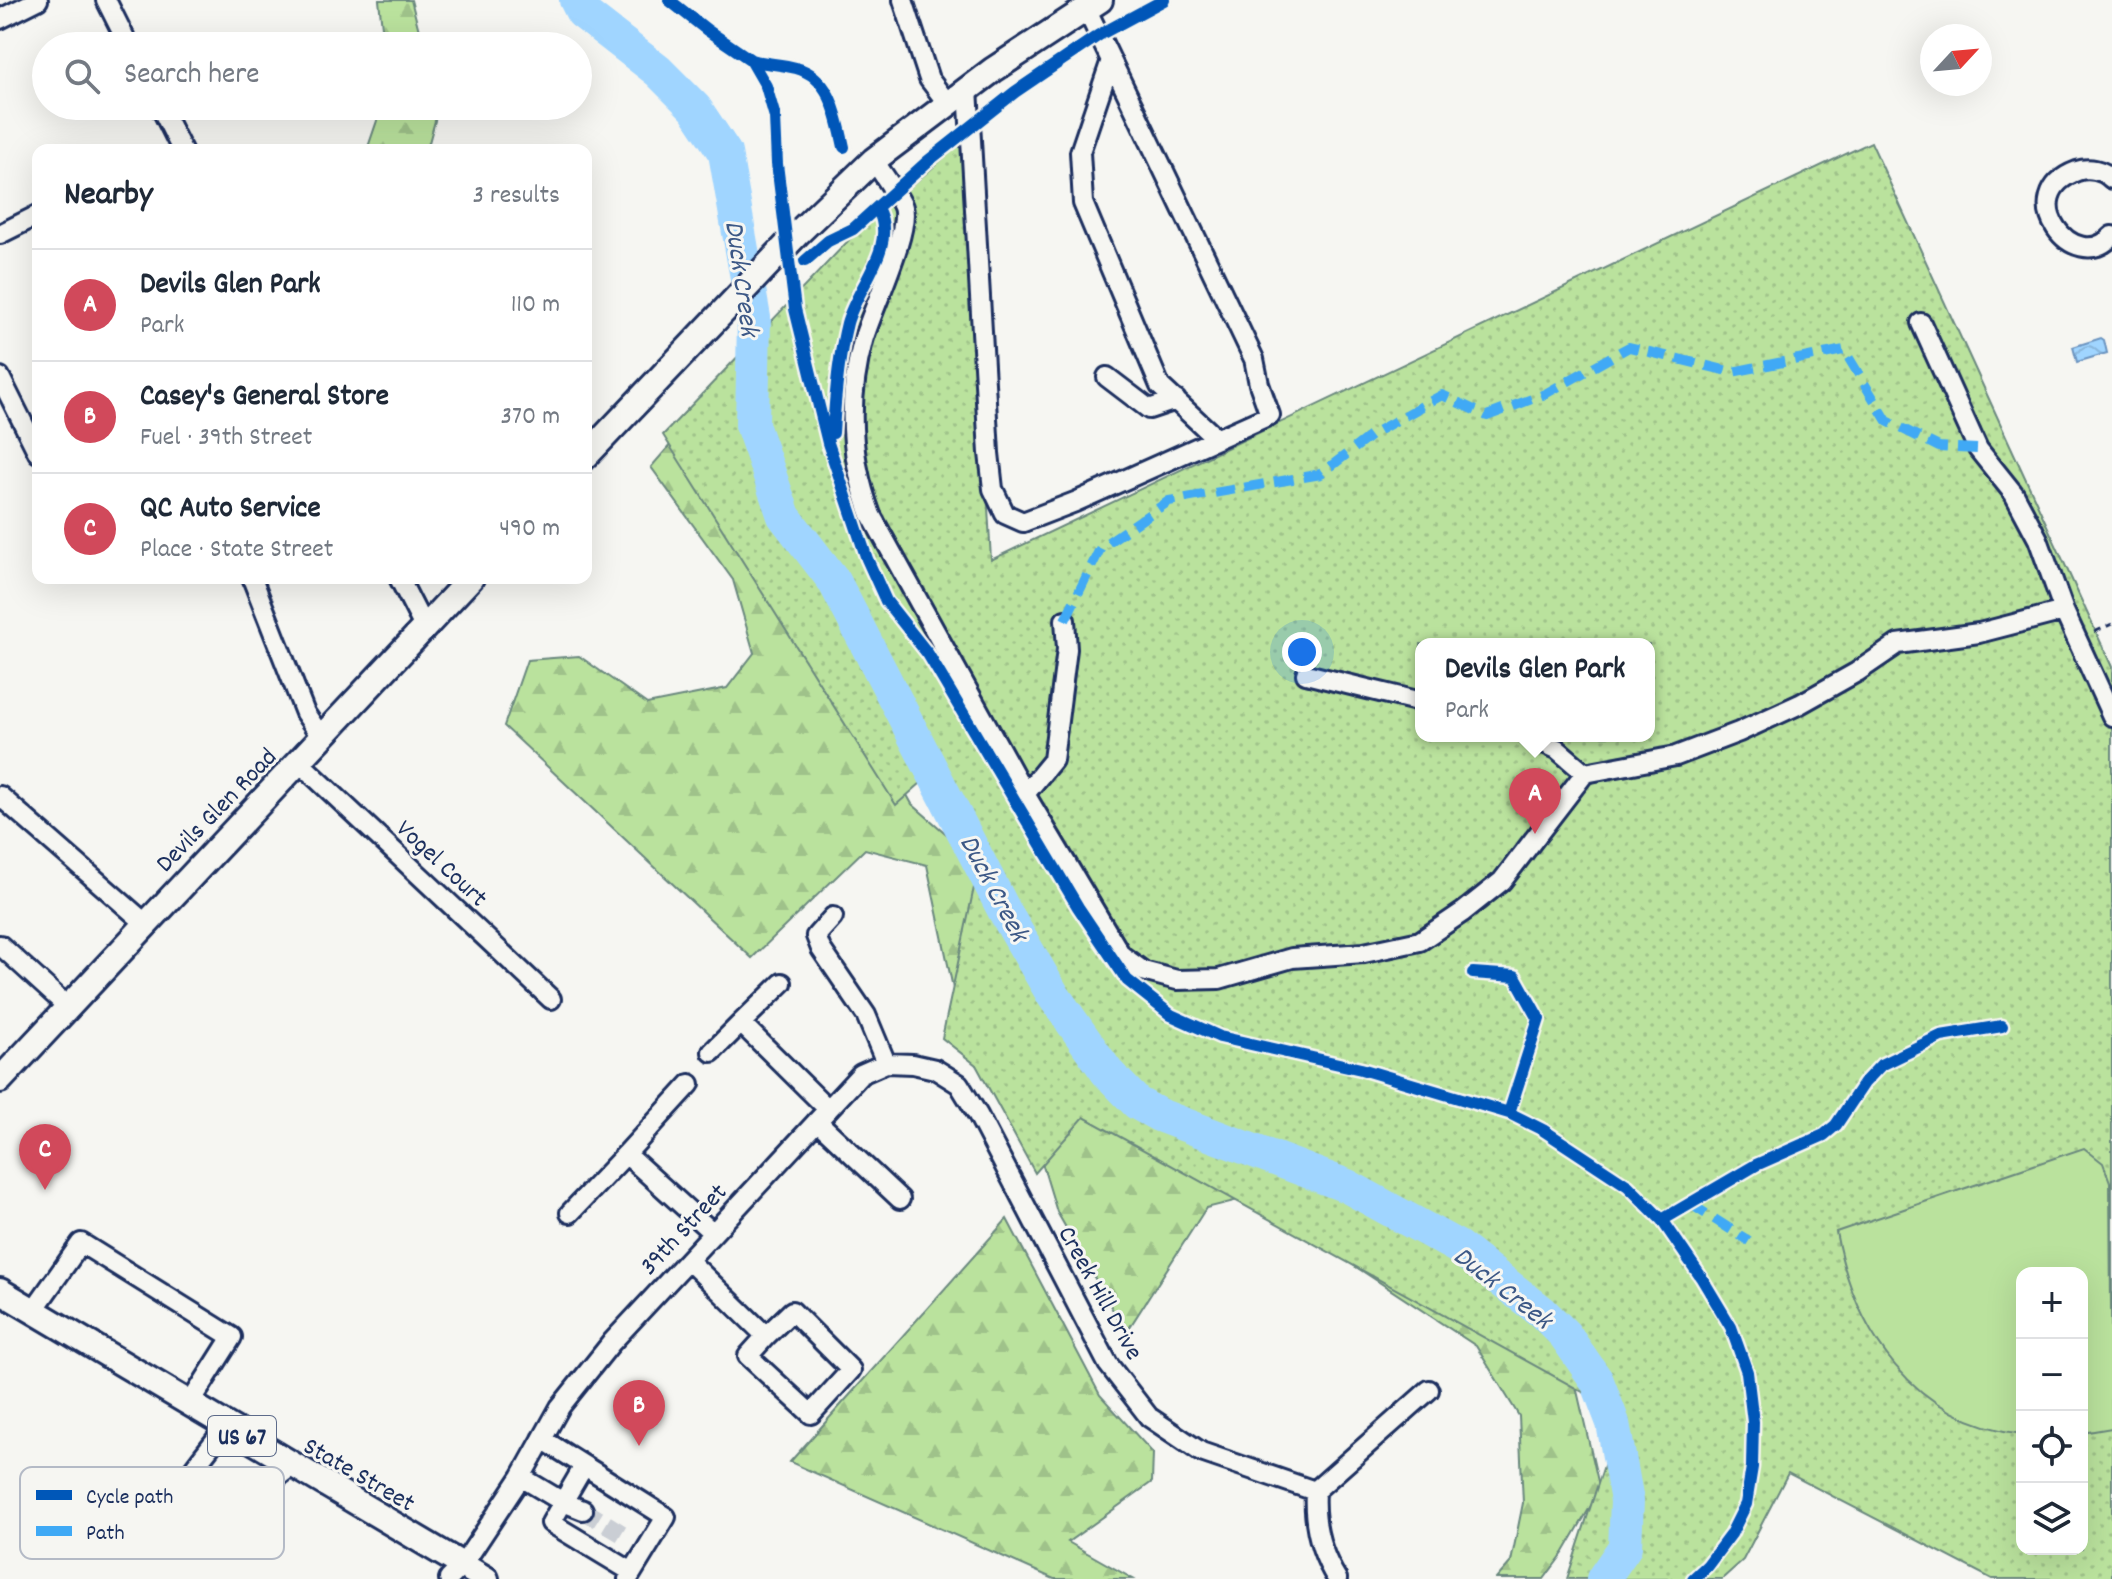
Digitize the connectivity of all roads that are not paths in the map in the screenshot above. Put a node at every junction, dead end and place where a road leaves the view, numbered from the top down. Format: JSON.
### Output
{"nodes":[{"id":1,"x":38,"y":0,"type":"edge"},
{"id":2,"x":106,"y":0,"type":"edge"},
{"id":3,"x":903,"y":0,"type":"edge"},
{"id":4,"x":1093,"y":4,"type":"edge"},
{"id":5,"x":0,"y":19,"type":"edge"},
{"id":6,"x":122,"y":32,"type":"edge"},
{"id":7,"x":1111,"y":60,"type":"junction"},
{"id":8,"x":968,"y":88,"type":"junction"},
{"id":9,"x":948,"y":104,"type":"junction"},
{"id":10,"x":166,"y":120,"type":"edge"},
{"id":11,"x":175,"y":144,"type":"edge"},
{"id":12,"x":874,"y":160,"type":"junction"},
{"id":13,"x":2112,"y":179,"type":"edge"},
{"id":14,"x":32,"y":218,"type":"edge"},
{"id":15,"x":0,"y":234,"type":"edge"},
{"id":16,"x":2112,"y":236,"type":"edge"},
{"id":17,"x":1921,"y":323,"type":"dead end"},
{"id":18,"x":0,"y":377,"type":"edge"},
{"id":19,"x":1107,"y":377,"type":"dead end"},
{"id":20,"x":1176,"y":400,"type":"junction"},
{"id":21,"x":1217,"y":439,"type":"junction"},
{"id":22,"x":32,"y":441,"type":"edge"},
{"id":23,"x":592,"y":450,"type":"edge"},
{"id":24,"x":254,"y":584,"type":"edge"},
{"id":25,"x":402,"y":584,"type":"edge"},
{"id":26,"x":465,"y":584,"type":"edge"},
{"id":27,"x":2064,"y":611,"type":"junction"},
{"id":28,"x":1065,"y":620,"type":"dead end"},
{"id":29,"x":424,"y":627,"type":"junction"},
{"id":30,"x":1306,"y":674,"type":"dead end"},
{"id":31,"x":1415,"y":701,"type":"edge"},
{"id":32,"x":2112,"y":716,"type":"edge"},
{"id":33,"x":322,"y":738,"type":"junction"},
{"id":34,"x":1541,"y":742,"type":"edge"},
{"id":35,"x":299,"y":762,"type":"junction"},
{"id":36,"x":1585,"y":773,"type":"junction"},
{"id":37,"x":1025,"y":794,"type":"junction"},
{"id":38,"x":0,"y":796,"type":"edge"},
{"id":39,"x":833,"y":917,"type":"dead end"},
{"id":40,"x":145,"y":923,"type":"junction"},
{"id":41,"x":0,"y":945,"type":"edge"},
{"id":42,"x":782,"y":983,"type":"dead end"},
{"id":43,"x":551,"y":999,"type":"dead end"},
{"id":44,"x":68,"y":1007,"type":"junction"},
{"id":45,"x":741,"y":1023,"type":"junction"},
{"id":46,"x":712,"y":1052,"type":"dead end"},
{"id":47,"x":886,"y":1063,"type":"junction"},
{"id":48,"x":4,"y":1068,"type":"edge"},
{"id":49,"x":690,"y":1084,"type":"dead end"},
{"id":50,"x":822,"y":1115,"type":"junction"},
{"id":51,"x":626,"y":1154,"type":"junction"},
{"id":52,"x":900,"y":1199,"type":"dead end"},
{"id":53,"x":570,"y":1213,"type":"dead end"},
{"id":54,"x":712,"y":1232,"type":"junction"},
{"id":55,"x":688,"y":1260,"type":"junction"},
{"id":56,"x":0,"y":1291,"type":"edge"},
{"id":57,"x":33,"y":1311,"type":"junction"},
{"id":58,"x":766,"y":1336,"type":"junction"},
{"id":59,"x":1429,"y":1390,"type":"dead end"},
{"id":60,"x":189,"y":1405,"type":"junction"},
{"id":61,"x":226,"y":1426,"type":"junction"},
{"id":62,"x":542,"y":1439,"type":"junction"},
{"id":63,"x":292,"y":1466,"type":"junction"},
{"id":64,"x":584,"y":1466,"type":"junction"},
{"id":65,"x":197,"y":1467,"type":"edge"},
{"id":66,"x":284,"y":1472,"type":"edge"},
{"id":67,"x":521,"y":1477,"type":"junction"},
{"id":68,"x":1315,"y":1491,"type":"junction"},
{"id":69,"x":563,"y":1502,"type":"junction"},
{"id":70,"x":583,"y":1510,"type":"tunnel mouth"},
{"id":71,"x":629,"y":1538,"type":"tunnel mouth"},
{"id":72,"x":647,"y":1549,"type":"junction"},
{"id":73,"x":456,"y":1572,"type":"edge"},
{"id":74,"x":630,"y":1576,"type":"edge"},
{"id":75,"x":486,"y":1579,"type":"edge"},
{"id":76,"x":1337,"y":1579,"type":"edge"}],
"edges":[{"from":1,"to":5,"type":"street"},
{"from":2,"to":6,"type":"street"},
{"from":3,"to":9,"type":"street"},
{"from":4,"to":7,"type":"street"},
{"from":4,"to":8,"type":"main road"},
{"from":7,"to":20,"type":"street"},
{"from":7,"to":21,"type":"street"},
{"from":8,"to":9,"type":"main road"},
{"from":8,"to":21,"type":"street"},
{"from":9,"to":12,"type":"main road"},
{"from":10,"to":11,"type":"street"},
{"from":12,"to":23,"type":"main road"},
{"from":12,"to":37,"type":"street"},
{"from":13,"to":16,"type":"street"},
{"from":14,"to":15,"type":"street"},
{"from":17,"to":27,"type":"street"},
{"from":18,"to":22,"type":"street"},
{"from":19,"to":20,"type":"street"},
{"from":20,"to":21,"type":"street"},
{"from":24,"to":33,"type":"street"},
{"from":25,"to":29,"type":"street"},
{"from":26,"to":29,"type":"main road","name":"Devils Glen Road"},
{"from":27,"to":32,"type":"street"},
{"from":27,"to":36,"type":"street"},
{"from":28,"to":37,"type":"street"},
{"from":29,"to":33,"type":"main road","name":"Devils Glen Road"},
{"from":30,"to":31,"type":"street"},
{"from":33,"to":35,"type":"main road","name":"Devils Glen Road"},
{"from":34,"to":36,"type":"street"},
{"from":35,"to":40,"type":"main road","name":"Devils Glen Road"},
{"from":35,"to":43,"type":"street","name":"Vogel Court"},
{"from":36,"to":37,"type":"street"},
{"from":38,"to":40,"type":"street"},
{"from":39,"to":47,"type":"street"},
{"from":40,"to":44,"type":"main road","name":"Devils Glen Road"},
{"from":41,"to":44,"type":"street"},
{"from":42,"to":45,"type":"street"},
{"from":44,"to":48,"type":"main road","name":"Devils Glen Road"},
{"from":45,"to":46,"type":"street"},
{"from":45,"to":50,"type":"street"},
{"from":47,"to":50,"type":"street","name":"39th Street"},
{"from":47,"to":68,"type":"street","name":"Creek Hill Drive"},
{"from":49,"to":51,"type":"street"},
{"from":50,"to":52,"type":"street"},
{"from":50,"to":54,"type":"street","name":"39th Street"},
{"from":51,"to":53,"type":"street"},
{"from":51,"to":54,"type":"street"},
{"from":54,"to":55,"type":"street","name":"39th Street"},
{"from":55,"to":58,"type":"street"},
{"from":55,"to":62,"type":"street","name":"39th Street"},
{"from":56,"to":57,"type":"main road","name":"State Street","number":"US 67"},
{"from":57,"to":60,"type":"main road","name":"State Street","number":"US 67"},
{"from":57,"to":60,"type":"street"},
{"from":58,"to":58,"type":"street"},
{"from":59,"to":68,"type":"street"},
{"from":60,"to":61,"type":"main road","name":"State Street","number":"US 67"},
{"from":61,"to":63,"type":"main road","name":"State Street","number":"US 67"},
{"from":61,"to":65,"type":"street"},
{"from":62,"to":64,"type":"street"},
{"from":62,"to":67,"type":"street","name":"39th Street"},
{"from":63,"to":66,"type":"street"},
{"from":63,"to":73,"type":"main road","name":"State Street","number":"US 67"},
{"from":64,"to":69,"type":"street"},
{"from":64,"to":72,"type":"street"},
{"from":67,"to":69,"type":"street"},
{"from":67,"to":73,"type":"street","name":"39th Street"},
{"from":68,"to":76,"type":"street"},
{"from":69,"to":70,"type":"street"},
{"from":69,"to":74,"type":"street"},
{"from":71,"to":72,"type":"street"},
{"from":72,"to":74,"type":"street"},
{"from":73,"to":75,"type":"main road","name":"State Street","number":"US 67"}]}
